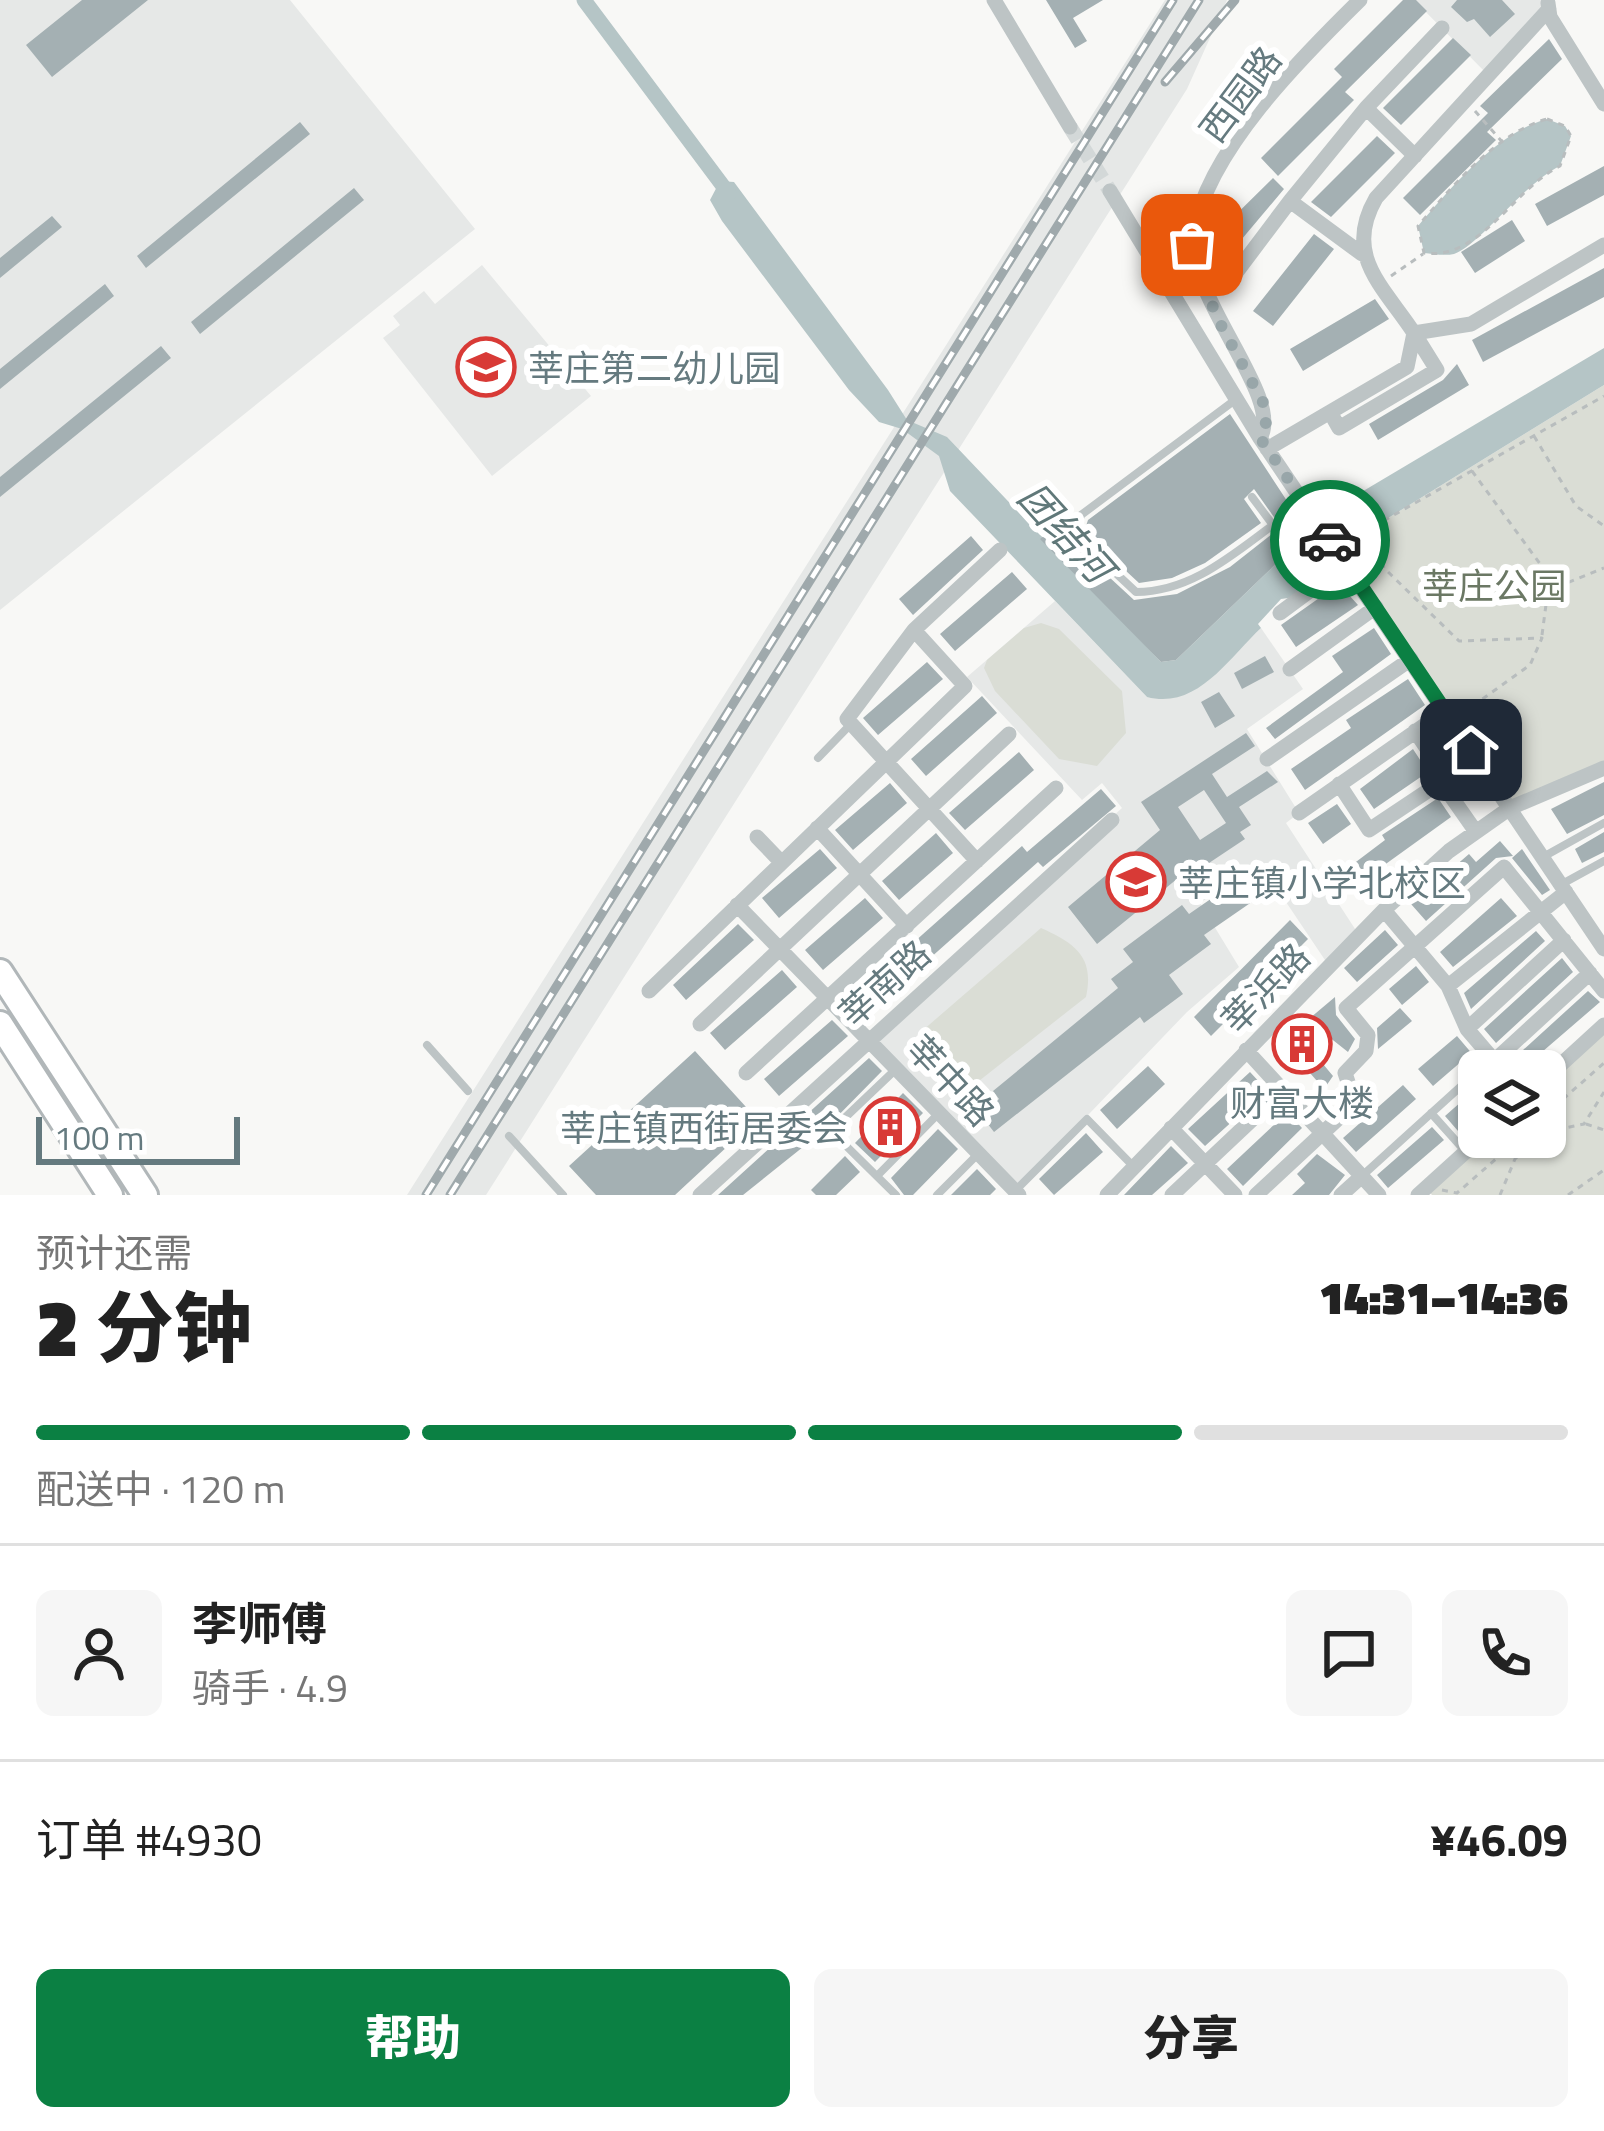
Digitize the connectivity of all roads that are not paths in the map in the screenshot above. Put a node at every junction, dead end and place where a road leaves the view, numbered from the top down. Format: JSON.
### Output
{"nodes":[{"id":1,"x":994,"y":0,"type":"edge"},
{"id":2,"x":1360,"y":0,"type":"edge"},
{"id":3,"x":1548,"y":5,"type":"edge"},
{"id":4,"x":1442,"y":28,"type":"dead end"},
{"id":5,"x":1597,"y":78,"type":"edge"},
{"id":6,"x":1604,"y":104,"type":"edge"},
{"id":7,"x":1366,"y":108,"type":"junction"},
{"id":8,"x":1070,"y":127,"type":"tunnel mouth"},
{"id":9,"x":1415,"y":156,"type":"junction"},
{"id":10,"x":1110,"y":191,"type":"tunnel mouth"},
{"id":11,"x":1290,"y":201,"type":"junction"},
{"id":12,"x":1604,"y":245,"type":"edge"},
{"id":13,"x":1362,"y":254,"type":"junction"},
{"id":14,"x":1228,"y":282,"type":"dead end"},
{"id":15,"x":1414,"y":333,"type":"junction"},
{"id":16,"x":1236,"y":399,"type":"junction"},
{"id":17,"x":1330,"y":412,"type":"junction"},
{"id":18,"x":1264,"y":443,"type":"junction"},
{"id":19,"x":1252,"y":497,"type":"dead end"},
{"id":20,"x":1000,"y":550,"type":"dead end"},
{"id":21,"x":1364,"y":590,"type":"junction"},
{"id":22,"x":1376,"y":608,"type":"junction"},
{"id":23,"x":1280,"y":613,"type":"dead end"},
{"id":24,"x":914,"y":630,"type":"junction"},
{"id":25,"x":1411,"y":659,"type":"junction"},
{"id":26,"x":1289,"y":669,"type":"dead end"},
{"id":27,"x":1448,"y":716,"type":"junction"},
{"id":28,"x":851,"y":724,"type":"junction"},
{"id":29,"x":1415,"y":731,"type":"junction"},
{"id":30,"x":1009,"y":734,"type":"dead end"},
{"id":31,"x":818,"y":758,"type":"dead end"},
{"id":32,"x":1267,"y":759,"type":"dead end"},
{"id":33,"x":886,"y":762,"type":"junction"},
{"id":34,"x":1604,"y":768,"type":"edge"},
{"id":35,"x":1441,"y":782,"type":"junction"},
{"id":36,"x":1339,"y":784,"type":"junction"},
{"id":37,"x":1056,"y":788,"type":"dead end"},
{"id":38,"x":1510,"y":808,"type":"junction"},
{"id":39,"x":929,"y":809,"type":"junction"},
{"id":40,"x":1298,"y":813,"type":"dead end"},
{"id":41,"x":1112,"y":820,"type":"dead end"},
{"id":42,"x":1604,"y":824,"type":"edge"},
{"id":43,"x":817,"y":828,"type":"junction"},
{"id":44,"x":1476,"y":832,"type":"junction"},
{"id":45,"x":757,"y":837,"type":"dead end"},
{"id":46,"x":1543,"y":857,"type":"junction"},
{"id":47,"x":977,"y":861,"type":"junction"},
{"id":48,"x":1604,"y":861,"type":"edge"},
{"id":49,"x":782,"y":862,"type":"junction"},
{"id":50,"x":860,"y":874,"type":"junction"},
{"id":51,"x":1563,"y":888,"type":"junction"},
{"id":52,"x":736,"y":905,"type":"junction"},
{"id":53,"x":1384,"y":910,"type":"junction"},
{"id":54,"x":1541,"y":912,"type":"junction"},
{"id":55,"x":907,"y":926,"type":"junction"},
{"id":56,"x":1564,"y":940,"type":"junction"},
{"id":57,"x":1412,"y":944,"type":"junction"},
{"id":58,"x":1604,"y":949,"type":"edge"},
{"id":59,"x":780,"y":950,"type":"junction"},
{"id":60,"x":0,"y":972,"type":"edge"},
{"id":61,"x":1590,"y":973,"type":"junction"},
{"id":62,"x":1448,"y":986,"type":"junction"},
{"id":63,"x":649,"y":991,"type":"dead end"},
{"id":64,"x":1604,"y":991,"type":"edge"},
{"id":65,"x":827,"y":999,"type":"junction"},
{"id":66,"x":0,"y":1024,"type":"edge"},
{"id":67,"x":700,"y":1024,"type":"dead end"},
{"id":68,"x":1604,"y":1025,"type":"edge"},
{"id":69,"x":1467,"y":1029,"type":"junction"},
{"id":70,"x":868,"y":1036,"type":"junction"},
{"id":71,"x":427,"y":1045,"type":"dead end"},
{"id":72,"x":1246,"y":1050,"type":"junction"},
{"id":73,"x":1485,"y":1050,"type":"edge"},
{"id":74,"x":1514,"y":1050,"type":"edge"},
{"id":75,"x":1566,"y":1060,"type":"edge"},
{"id":76,"x":898,"y":1067,"type":"junction"},
{"id":77,"x":746,"y":1073,"type":"dead end"},
{"id":78,"x":1458,"y":1089,"type":"edge"},
{"id":79,"x":468,"y":1090,"type":"dead end"},
{"id":80,"x":940,"y":1112,"type":"junction"},
{"id":81,"x":1431,"y":1113,"type":"junction"},
{"id":82,"x":1258,"y":1114,"type":"dead end"},
{"id":83,"x":1171,"y":1128,"type":"junction"},
{"id":84,"x":1322,"y":1133,"type":"junction"},
{"id":85,"x":509,"y":1136,"type":"dead end"},
{"id":86,"x":1458,"y":1143,"type":"edge"},
{"id":87,"x":979,"y":1153,"type":"junction"},
{"id":88,"x":1460,"y":1158,"type":"edge"},
{"id":89,"x":1204,"y":1163,"type":"junction"},
{"id":90,"x":1134,"y":1167,"type":"junction"},
{"id":91,"x":877,"y":1176,"type":"junction"},
{"id":92,"x":1362,"y":1176,"type":"junction"},
{"id":93,"x":1426,"y":1193,"type":"edge"},
{"id":94,"x":1015,"y":1194,"type":"edge"},
{"id":95,"x":110,"y":1195,"type":"edge"},
{"id":96,"x":145,"y":1195,"type":"edge"},
{"id":97,"x":563,"y":1195,"type":"edge"},
{"id":98,"x":700,"y":1195,"type":"edge"},
{"id":99,"x":896,"y":1195,"type":"edge"},
{"id":100,"x":937,"y":1195,"type":"edge"},
{"id":101,"x":1107,"y":1195,"type":"edge"},
{"id":102,"x":1172,"y":1195,"type":"edge"},
{"id":103,"x":1235,"y":1195,"type":"edge"},
{"id":104,"x":1256,"y":1195,"type":"edge"},
{"id":105,"x":1341,"y":1195,"type":"edge"},
{"id":106,"x":1379,"y":1195,"type":"edge"}],
"edges":[{"from":1,"to":8,"type":"street"},
{"from":2,"to":18,"type":"street","name":"西园路"},
{"from":3,"to":5,"type":"street"},
{"from":3,"to":9,"type":"street"},
{"from":4,"to":7,"type":"street"},
{"from":5,"to":6,"type":"street"},
{"from":7,"to":9,"type":"street"},
{"from":7,"to":11,"type":"street"},
{"from":9,"to":13,"type":"street"},
{"from":10,"to":16,"type":"street"},
{"from":11,"to":13,"type":"street"},
{"from":11,"to":14,"type":"street"},
{"from":12,"to":15,"type":"street"},
{"from":13,"to":15,"type":"street"},
{"from":15,"to":17,"type":"street"},
{"from":15,"to":17,"type":"street"},
{"from":16,"to":18,"type":"street"},
{"from":16,"to":19,"type":"lane"},
{"from":17,"to":18,"type":"street"},
{"from":18,"to":21,"type":"street"},
{"from":20,"to":24,"type":"street"},
{"from":21,"to":22,"type":"street"},
{"from":21,"to":23,"type":"street"},
{"from":22,"to":25,"type":"street"},
{"from":22,"to":26,"type":"street"},
{"from":24,"to":28,"type":"street"},
{"from":24,"to":33,"type":"street"},
{"from":25,"to":27,"type":"street"},
{"from":25,"to":32,"type":"street"},
{"from":27,"to":29,"type":"street"},
{"from":27,"to":38,"type":"street"},
{"from":28,"to":31,"type":"lane"},
{"from":28,"to":33,"type":"street"},
{"from":29,"to":35,"type":"street"},
{"from":29,"to":36,"type":"street"},
{"from":30,"to":39,"type":"street"},
{"from":33,"to":39,"type":"street"},
{"from":33,"to":43,"type":"street"},
{"from":34,"to":38,"type":"street","name":"莘浜路"},
{"from":35,"to":36,"type":"street"},
{"from":35,"to":44,"type":"street"},
{"from":36,"to":40,"type":"street"},
{"from":37,"to":47,"type":"street"},
{"from":38,"to":44,"type":"street","name":"莘浜路"},
{"from":38,"to":46,"type":"street"},
{"from":39,"to":47,"type":"street"},
{"from":39,"to":50,"type":"street"},
{"from":41,"to":70,"type":"street","name":"莘南路"},
{"from":42,"to":46,"type":"lane"},
{"from":43,"to":49,"type":"street"},
{"from":43,"to":50,"type":"street"},
{"from":44,"to":53,"type":"street","name":"莘浜路"},
{"from":45,"to":49,"type":"street"},
{"from":46,"to":51,"type":"street"},
{"from":47,"to":55,"type":"street"},
{"from":48,"to":51,"type":"lane"},
{"from":49,"to":52,"type":"street"},
{"from":50,"to":55,"type":"street"},
{"from":50,"to":59,"type":"street"},
{"from":51,"to":54,"type":"street"},
{"from":51,"to":58,"type":"street"},
{"from":52,"to":59,"type":"street","name":"莘中路"},
{"from":52,"to":63,"type":"street"},
{"from":53,"to":57,"type":"street"},
{"from":53,"to":72,"type":"street","name":"莘浜路"},
{"from":54,"to":56,"type":"street"},
{"from":54,"to":57,"type":"street"},
{"from":54,"to":62,"type":"street"},
{"from":55,"to":65,"type":"street"},
{"from":56,"to":61,"type":"street"},
{"from":56,"to":69,"type":"street"},
{"from":57,"to":62,"type":"street"},
{"from":57,"to":84,"type":"street"},
{"from":59,"to":65,"type":"street","name":"莘中路"},
{"from":59,"to":67,"type":"street"},
{"from":60,"to":96,"type":"highway"},
{"from":61,"to":64,"type":"street"},
{"from":61,"to":74,"type":"street"},
{"from":62,"to":69,"type":"street"},
{"from":65,"to":70,"type":"street","name":"莘中路"},
{"from":65,"to":77,"type":"street"},
{"from":66,"to":95,"type":"highway"},
{"from":68,"to":75,"type":"street"},
{"from":69,"to":73,"type":"street"},
{"from":70,"to":76,"type":"street","name":"莘中路"},
{"from":70,"to":98,"type":"street","name":"莘南路"},
{"from":71,"to":79,"type":"lane"},
{"from":72,"to":83,"type":"street","name":"莘浜路"},
{"from":72,"to":84,"type":"street"},
{"from":76,"to":80,"type":"street","name":"莘中路"},
{"from":76,"to":91,"type":"lane"},
{"from":78,"to":81,"type":"lane"},
{"from":80,"to":87,"type":"street","name":"莘中路"},
{"from":80,"to":91,"type":"lane"},
{"from":81,"to":86,"type":"lane"},
{"from":81,"to":92,"type":"lane"},
{"from":82,"to":89,"type":"street"},
{"from":83,"to":89,"type":"street"},
{"from":83,"to":90,"type":"street","name":"莘浜路"},
{"from":84,"to":92,"type":"street"},
{"from":84,"to":104,"type":"street"},
{"from":85,"to":97,"type":"lane"},
{"from":87,"to":94,"type":"street","name":"莘中路"},
{"from":87,"to":100,"type":"lane"},
{"from":88,"to":93,"type":"street"},
{"from":89,"to":102,"type":"street"},
{"from":89,"to":103,"type":"street"},
{"from":90,"to":94,"type":"lane"},
{"from":90,"to":101,"type":"street","name":"莘浜路"},
{"from":91,"to":99,"type":"lane"},
{"from":92,"to":105,"type":"street"},
{"from":92,"to":106,"type":"street"}]}
